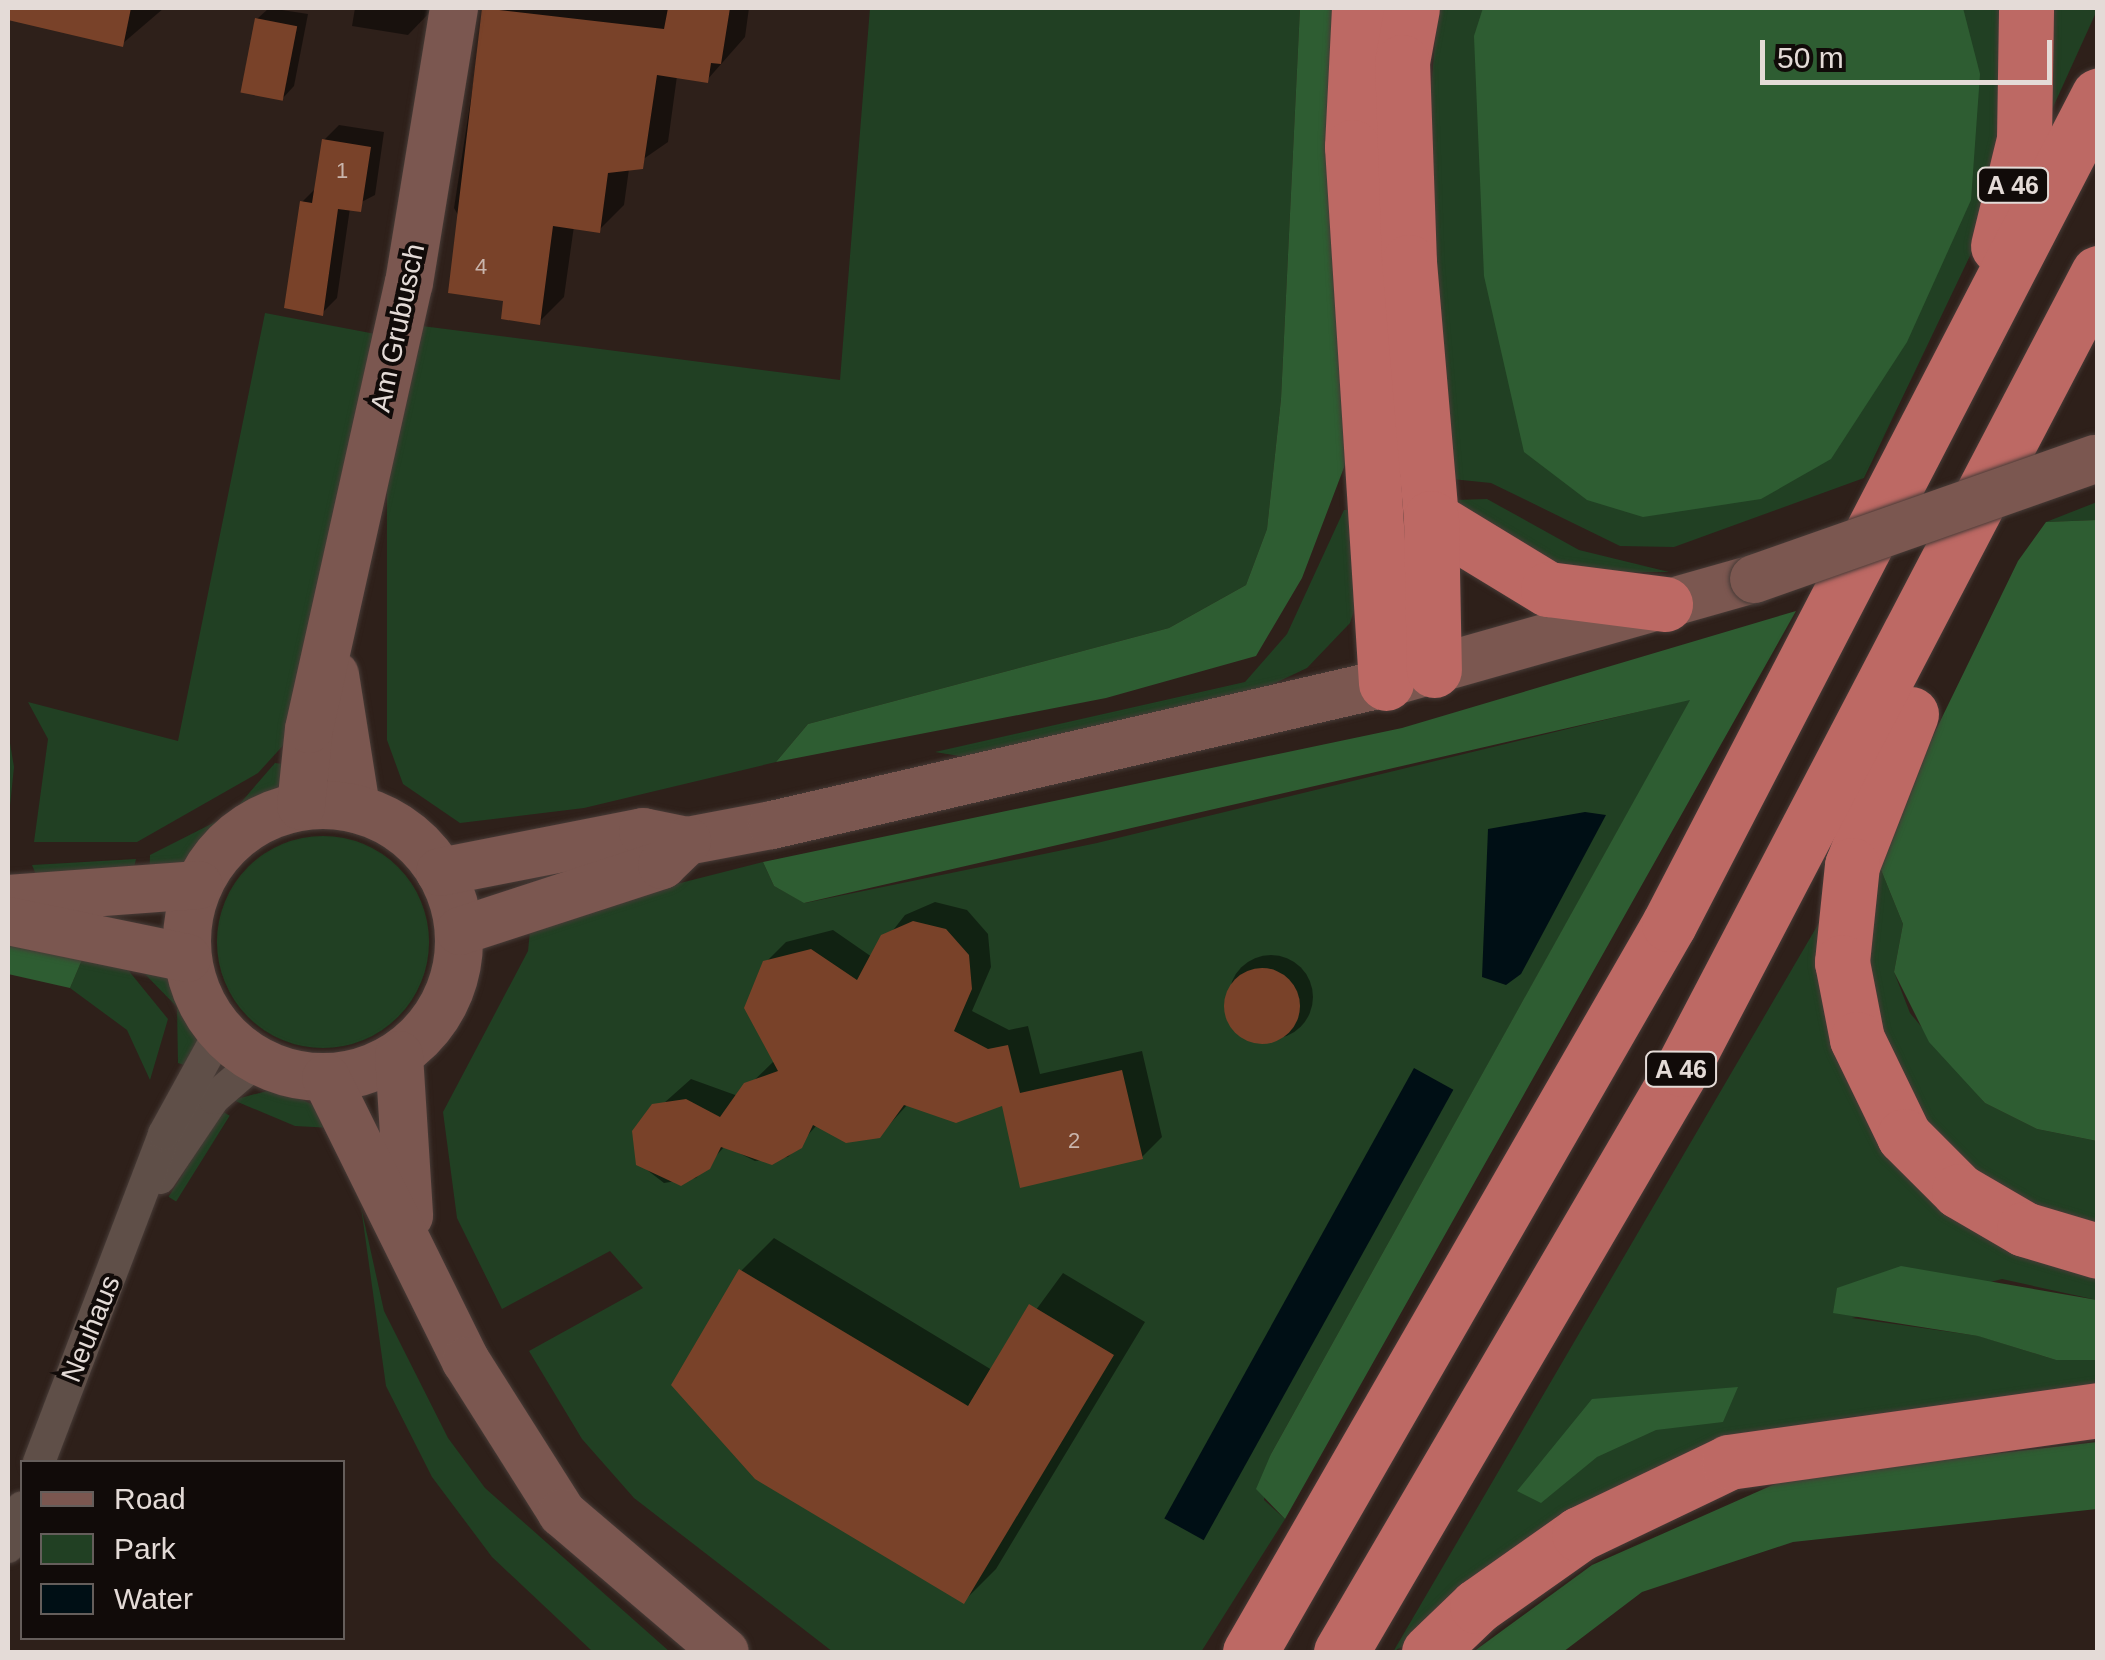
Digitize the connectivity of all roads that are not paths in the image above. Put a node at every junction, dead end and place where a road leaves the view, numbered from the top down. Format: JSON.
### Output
{"nodes":[{"id":1,"x":454,"y":8,"type":"edge"},
{"id":2,"x":1359,"y":8,"type":"edge"},
{"id":3,"x":1412,"y":8,"type":"edge"},
{"id":4,"x":2026,"y":8,"type":"edge"},
{"id":5,"x":2098,"y":96,"type":"edge"},
{"id":6,"x":2098,"y":273,"type":"edge"},
{"id":7,"x":1968,"y":358,"type":"junction"},
{"id":8,"x":2096,"y":458,"type":"edge"},
{"id":9,"x":1998,"y":473,"type":"junction"},
{"id":10,"x":1431,"y":518,"type":"junction"},
{"id":11,"x":1665,"y":604,"type":"junction"},
{"id":12,"x":334,"y":646,"type":"junction"},
{"id":13,"x":1410,"y":677,"type":"junction"},
{"id":14,"x":301,"y":806,"type":"junction"},
{"id":15,"x":356,"y":808,"type":"junction"},
{"id":16,"x":686,"y":841,"type":"junction"},
{"id":17,"x":440,"y":872,"type":"junction"},
{"id":18,"x":198,"y":884,"type":"junction"},
{"id":19,"x":8,"y":898,"type":"edge"},
{"id":20,"x":8,"y":921,"type":"edge"},
{"id":21,"x":460,"y":931,"type":"junction"},
{"id":22,"x":187,"y":958,"type":"junction"},
{"id":23,"x":220,"y":1032,"type":"junction"},
{"id":24,"x":399,"y":1055,"type":"junction"},
{"id":25,"x":257,"y":1060,"type":"junction"},
{"id":26,"x":326,"y":1078,"type":"junction"},
{"id":27,"x":144,"y":1196,"type":"junction"},
{"id":28,"x":410,"y":1232,"type":"junction"},
{"id":29,"x":2098,"y":1251,"type":"edge"},
{"id":30,"x":2098,"y":1410,"type":"edge"},
{"id":31,"x":41,"y":1460,"type":"edge"},
{"id":32,"x":20,"y":1514,"type":"edge"},
{"id":33,"x":8,"y":1548,"type":"edge"},
{"id":34,"x":725,"y":1652,"type":"edge"},
{"id":35,"x":1250,"y":1652,"type":"edge"},
{"id":36,"x":1341,"y":1652,"type":"edge"},
{"id":37,"x":1429,"y":1652,"type":"edge"}],
"edges":[{"from":1,"to":12,"type":"main road","name":"Am Grubusch"},
{"from":2,"to":13,"type":"highway"},
{"from":3,"to":10,"type":"highway"},
{"from":4,"to":7,"type":"highway","number":"A 46"},
{"from":5,"to":7,"type":"highway","number":"A 46"},
{"from":6,"to":9,"type":"highway","number":"A 46"},
{"from":7,"to":35,"type":"highway","number":"A 46"},
{"from":8,"to":11,"type":"main road","bridge":true},
{"from":9,"to":29,"type":"highway"},
{"from":9,"to":36,"type":"highway","number":"A 46"},
{"from":10,"to":11,"type":"highway"},
{"from":10,"to":13,"type":"highway"},
{"from":11,"to":13,"type":"main road"},
{"from":12,"to":14,"type":"main road","name":"Am Grubusch"},
{"from":12,"to":15,"type":"main road","name":"Am Grubusch"},
{"from":13,"to":16,"type":"main road"},
{"from":14,"to":15,"type":"main road"},
{"from":14,"to":18,"type":"main road"},
{"from":15,"to":17,"type":"main road"},
{"from":16,"to":17,"type":"main road"},
{"from":16,"to":21,"type":"main road"},
{"from":17,"to":21,"type":"main road"},
{"from":18,"to":19,"type":"main road"},
{"from":18,"to":22,"type":"main road"},
{"from":20,"to":22,"type":"main road"},
{"from":21,"to":24,"type":"main road"},
{"from":22,"to":23,"type":"main road"},
{"from":23,"to":25,"type":"main road"},
{"from":23,"to":27,"type":"street","name":"Neuhaus"},
{"from":24,"to":26,"type":"main road"},
{"from":24,"to":28,"type":"main road"},
{"from":25,"to":26,"type":"main road"},
{"from":25,"to":27,"type":"street","name":"Neuhaus"},
{"from":26,"to":28,"type":"main road"},
{"from":27,"to":31,"type":"street","name":"Neuhaus"},
{"from":28,"to":34,"type":"main road"},
{"from":30,"to":37,"type":"highway"},
{"from":32,"to":33,"type":"street"}]}
